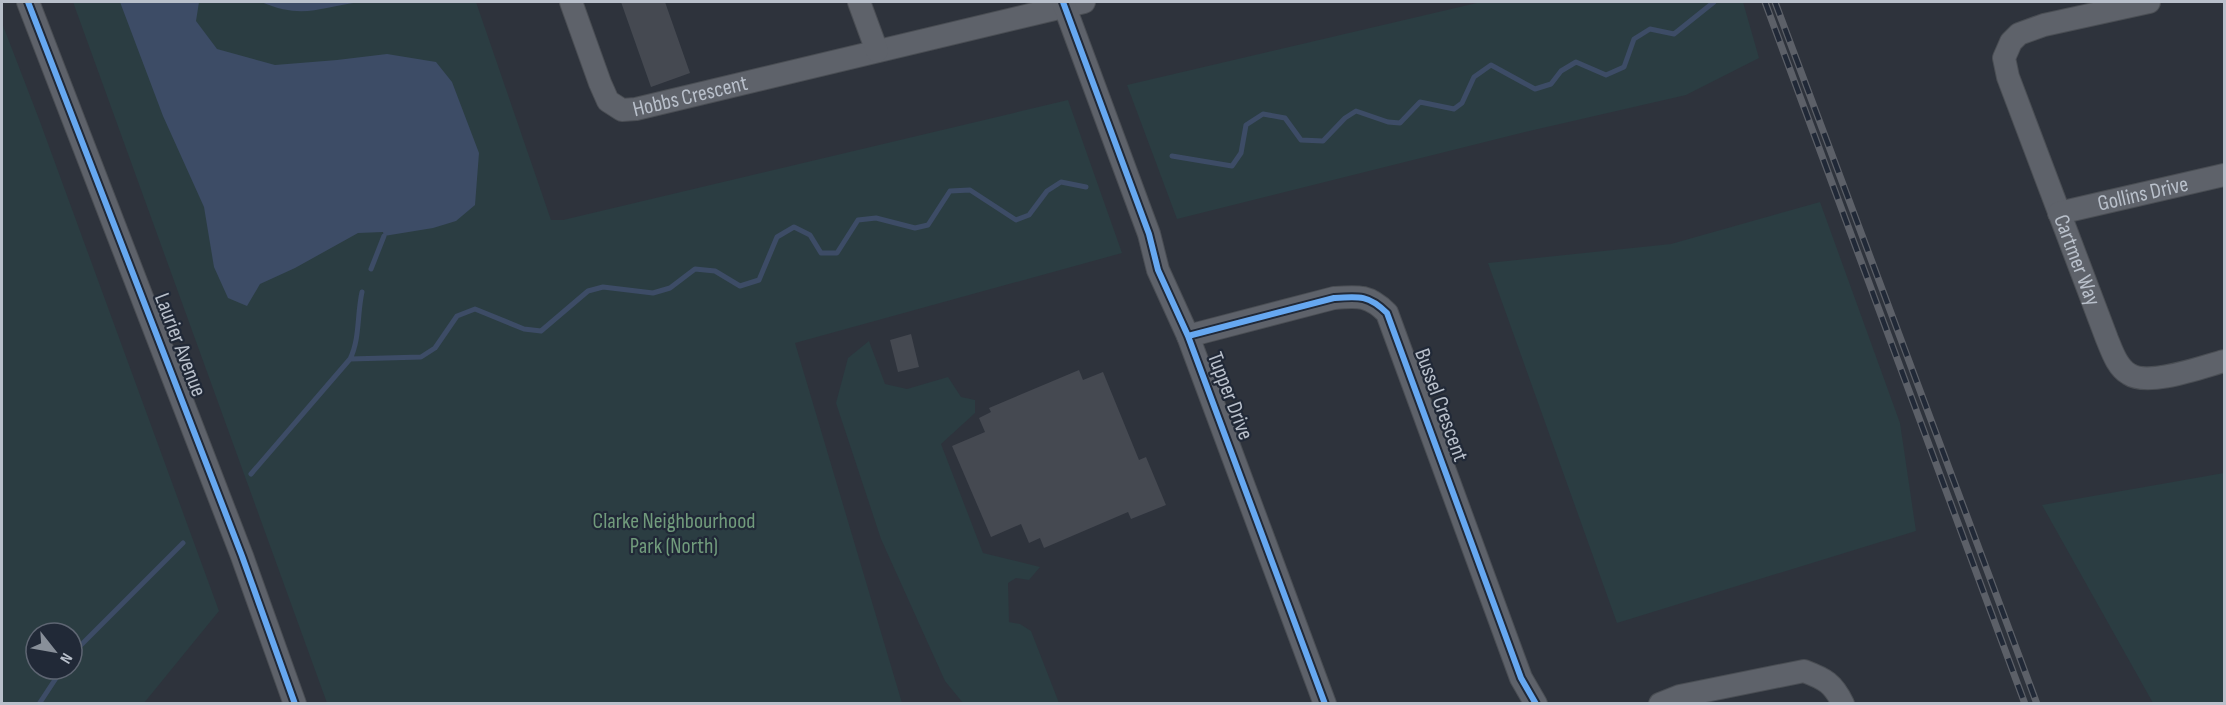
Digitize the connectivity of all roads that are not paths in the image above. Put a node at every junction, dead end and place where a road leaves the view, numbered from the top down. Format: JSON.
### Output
{"nodes":[{"id":1,"x":28,"y":2,"type":"edge"},
{"id":2,"x":570,"y":2,"type":"edge"},
{"id":3,"x":859,"y":2,"type":"edge"},
{"id":4,"x":2149,"y":2,"type":"edge"},
{"id":5,"x":1070,"y":3,"type":"edge"},
{"id":6,"x":877,"y":51,"type":"junction"},
{"id":7,"x":2224,"y":175,"type":"edge"},
{"id":8,"x":2059,"y":213,"type":"junction"},
{"id":9,"x":1188,"y":336,"type":"junction"},
{"id":10,"x":2224,"y":362,"type":"edge"},
{"id":11,"x":295,"y":704,"type":"edge"},
{"id":12,"x":1325,"y":704,"type":"edge"},
{"id":13,"x":1536,"y":704,"type":"edge"},
{"id":14,"x":1660,"y":704,"type":"edge"},
{"id":15,"x":1843,"y":704,"type":"edge"}],
"edges":[{"from":1,"to":11,"type":"street","name":"Laurier Avenue"},
{"from":2,"to":6,"type":"street","name":"Hobbs Crescent"},
{"from":3,"to":6,"type":"street"},
{"from":4,"to":8,"type":"street","name":"Cartmer Way"},
{"from":5,"to":6,"type":"street","name":"Hobbs Crescent"},
{"from":5,"to":9,"type":"street","name":"Tupper Drive"},
{"from":7,"to":8,"type":"street","name":"Gollins Drive"},
{"from":8,"to":10,"type":"street","name":"Cartmer Way"},
{"from":9,"to":12,"type":"street","name":"Tupper Drive"},
{"from":9,"to":13,"type":"street","name":"Bussel Crescent"},
{"from":14,"to":15,"type":"street"}]}
